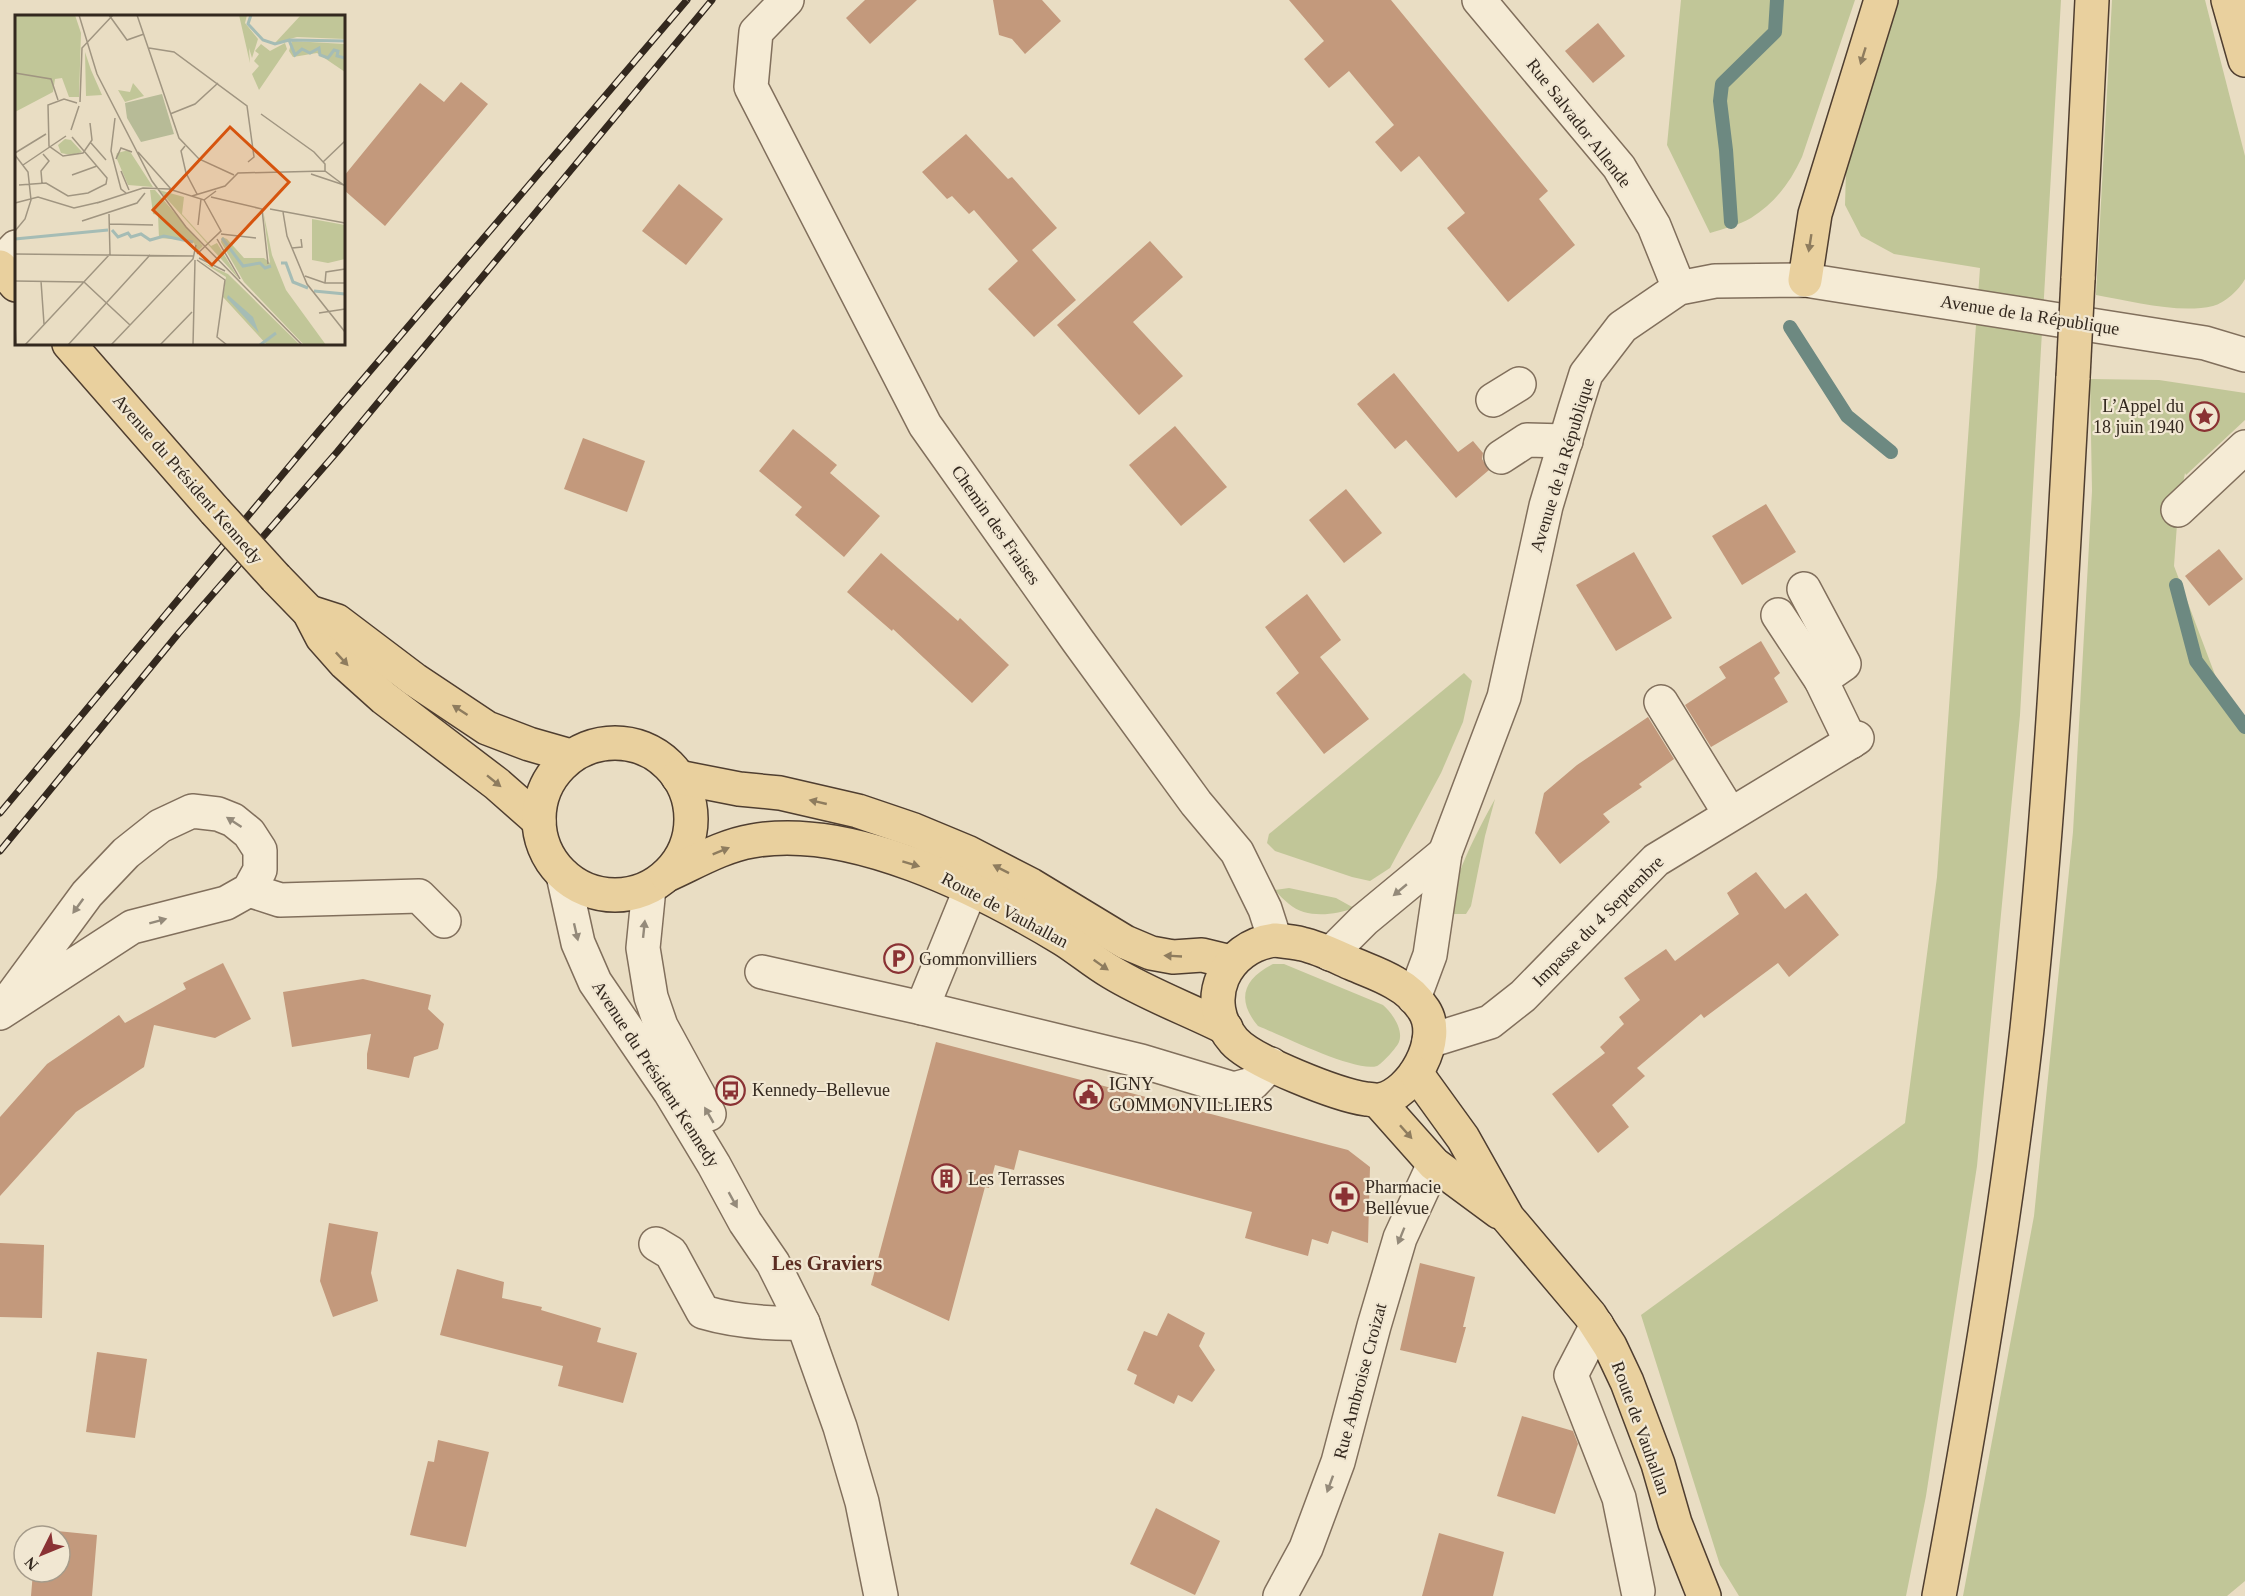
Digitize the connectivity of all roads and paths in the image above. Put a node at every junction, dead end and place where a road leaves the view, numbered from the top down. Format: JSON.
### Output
{"nodes":[{"id":1,"x":787,"y":0,"type":"edge"},
{"id":2,"x":1479,"y":0,"type":"edge"},
{"id":3,"x":1881,"y":0,"type":"edge"},
{"id":4,"x":2092,"y":0,"type":"edge"},
{"id":5,"x":2228,"y":0,"type":"edge"},
{"id":6,"x":2245,"y":60,"type":"edge"},
{"id":7,"x":15,"y":248,"type":"edge"},
{"id":8,"x":0,"y":266,"type":"edge"},
{"id":9,"x":1805,"y":280,"type":"junction"},
{"id":10,"x":15,"y":284,"type":"edge"},
{"id":11,"x":1679,"y":288,"type":"junction"},
{"id":12,"x":70,"y":345,"type":"edge"},
{"id":13,"x":2236,"y":347,"type":"edge"},
{"id":14,"x":1566,"y":441,"type":"junction"},
{"id":15,"x":2245,"y":447,"type":"edge"},
{"id":16,"x":1501,"y":457,"type":"dead end"},
{"id":17,"x":2178,"y":510,"type":"dead end"},
{"id":18,"x":1804,"y":589,"type":"dead end"},
{"id":19,"x":309,"y":612,"type":"junction"},
{"id":20,"x":1779,"y":615,"type":"dead end"},
{"id":21,"x":1821,"y":680,"type":"junction"},
{"id":22,"x":1661,"y":702,"type":"dead end"},
{"id":23,"x":571,"y":756,"type":"junction"},
{"id":24,"x":678,"y":777,"type":"junction"},
{"id":25,"x":1731,"y":814,"type":"junction"},
{"id":26,"x":539,"y":821,"type":"junction"},
{"id":27,"x":1445,"y":853,"type":"junction"},
{"id":28,"x":563,"y":875,"type":"junction"},
{"id":29,"x":658,"y":881,"type":"junction"},
{"id":30,"x":970,"y":888,"type":"junction"},
{"id":31,"x":249,"y":890,"type":"junction"},
{"id":32,"x":444,"y":921,"type":"dead end"},
{"id":33,"x":1275,"y":940,"type":"junction"},
{"id":34,"x":1330,"y":954,"type":"junction"},
{"id":35,"x":1231,"y":962,"type":"junction"},
{"id":36,"x":762,"y":972,"type":"dead end"},
{"id":37,"x":1414,"y":998,"type":"junction"},
{"id":38,"x":922,"y":1008,"type":"junction"},
{"id":39,"x":0,"y":1012,"type":"edge"},
{"id":40,"x":1226,"y":1028,"type":"junction"},
{"id":41,"x":1430,"y":1041,"type":"junction"},
{"id":42,"x":1271,"y":1064,"type":"junction"},
{"id":43,"x":1416,"y":1073,"type":"junction"},
{"id":44,"x":1378,"y":1101,"type":"junction"},
{"id":45,"x":1434,"y":1164,"type":"junction"},
{"id":46,"x":1508,"y":1218,"type":"junction"},
{"id":47,"x":656,"y":1244,"type":"dead end"},
{"id":48,"x":773,"y":1263,"type":"junction"},
{"id":49,"x":802,"y":1323,"type":"junction"},
{"id":50,"x":1597,"y":1325,"type":"junction"},
{"id":51,"x":1638,"y":1591,"type":"dead end"},
{"id":52,"x":881,"y":1596,"type":"edge"},
{"id":53,"x":1280,"y":1596,"type":"edge"},
{"id":54,"x":1704,"y":1596,"type":"edge"},
{"id":55,"x":1939,"y":1596,"type":"edge"}],
"edges":[{"from":1,"to":33,"type":"street","name":"Chemin des Fraises"},
{"from":2,"to":11,"type":"street","name":"Rue Salvador Allende"},
{"from":3,"to":9,"type":"main road","one_way":true},
{"from":4,"to":55,"type":"main road","bridge":true},
{"from":5,"to":6,"type":"main road"},
{"from":7,"to":8,"type":"street"},
{"from":8,"to":10,"type":"main road"},
{"from":9,"to":11,"type":"street","name":"Avenue de la République"},
{"from":9,"to":13,"type":"street","name":"Avenue de la République"},
{"from":11,"to":14,"type":"street","name":"Avenue de la République"},
{"from":12,"to":19,"type":"main road","name":"Avenue du Président Kennedy","bridge":true},
{"from":14,"to":16,"type":"street"},
{"from":14,"to":27,"type":"street","name":"Avenue de la République"},
{"from":15,"to":17,"type":"street"},
{"from":18,"to":21,"type":"street"},
{"from":23,"to":19,"type":"main road","name":"Avenue du Président Kennedy","one_way":true},
{"from":19,"to":26,"type":"main road","name":"Avenue du Président Kennedy","one_way":true},
{"from":20,"to":21,"type":"street"},
{"from":21,"to":25,"type":"street","name":"Impasse du 4 Septembre"},
{"from":22,"to":25,"type":"street"},
{"from":23,"to":24,"type":"main road"},
{"from":23,"to":26,"type":"main road"},
{"from":24,"to":29,"type":"main road"},
{"from":35,"to":24,"type":"main road","name":"Route de Vauhallan","one_way":true},
{"from":25,"to":41,"type":"street","name":"Impasse du 4 Septembre"},
{"from":26,"to":28,"type":"main road"},
{"from":27,"to":34,"type":"street","name":"Avenue de la République","one_way":true},
{"from":27,"to":37,"type":"street","name":"Avenue de la République"},
{"from":28,"to":29,"type":"main road"},
{"from":28,"to":48,"type":"street","name":"Avenue du Président Kennedy","one_way":true},
{"from":29,"to":30,"type":"main road","name":"Route de Vauhallan","one_way":true},
{"from":48,"to":29,"type":"street","name":"Avenue du Président Kennedy","one_way":true},
{"from":30,"to":38,"type":"street"},
{"from":30,"to":40,"type":"main road","name":"Route de Vauhallan","one_way":true},
{"from":31,"to":32,"type":"street"},
{"from":39,"to":31,"type":"street","one_way":true},
{"from":31,"to":39,"type":"street","one_way":true},
{"from":33,"to":34,"type":"main road"},
{"from":33,"to":35,"type":"main road"},
{"from":34,"to":37,"type":"main road"},
{"from":35,"to":40,"type":"main road","name":"Route de Vauhallan"},
{"from":36,"to":38,"type":"street"},
{"from":37,"to":41,"type":"main road"},
{"from":38,"to":42,"type":"street"},
{"from":40,"to":42,"type":"main road","name":"Route de Vauhallan"},
{"from":41,"to":43,"type":"main road"},
{"from":42,"to":44,"type":"main road","name":"Route de Vauhallan"},
{"from":43,"to":44,"type":"main road"},
{"from":43,"to":46,"type":"main road","name":"Route de Vauhallan"},
{"from":44,"to":45,"type":"main road","name":"Route de Vauhallan","one_way":true},
{"from":45,"to":46,"type":"main road","name":"Route de Vauhallan"},
{"from":45,"to":53,"type":"street","name":"Rue Ambroise Croizat","one_way":true},
{"from":46,"to":50,"type":"main road","name":"Route de Vauhallan"},
{"from":47,"to":49,"type":"street"},
{"from":48,"to":49,"type":"street","name":"Avenue du Président Kennedy"},
{"from":49,"to":52,"type":"street","name":"Avenue du Président Kennedy"},
{"from":50,"to":51,"type":"street"},
{"from":50,"to":54,"type":"main road","name":"Route de Vauhallan"}]}
